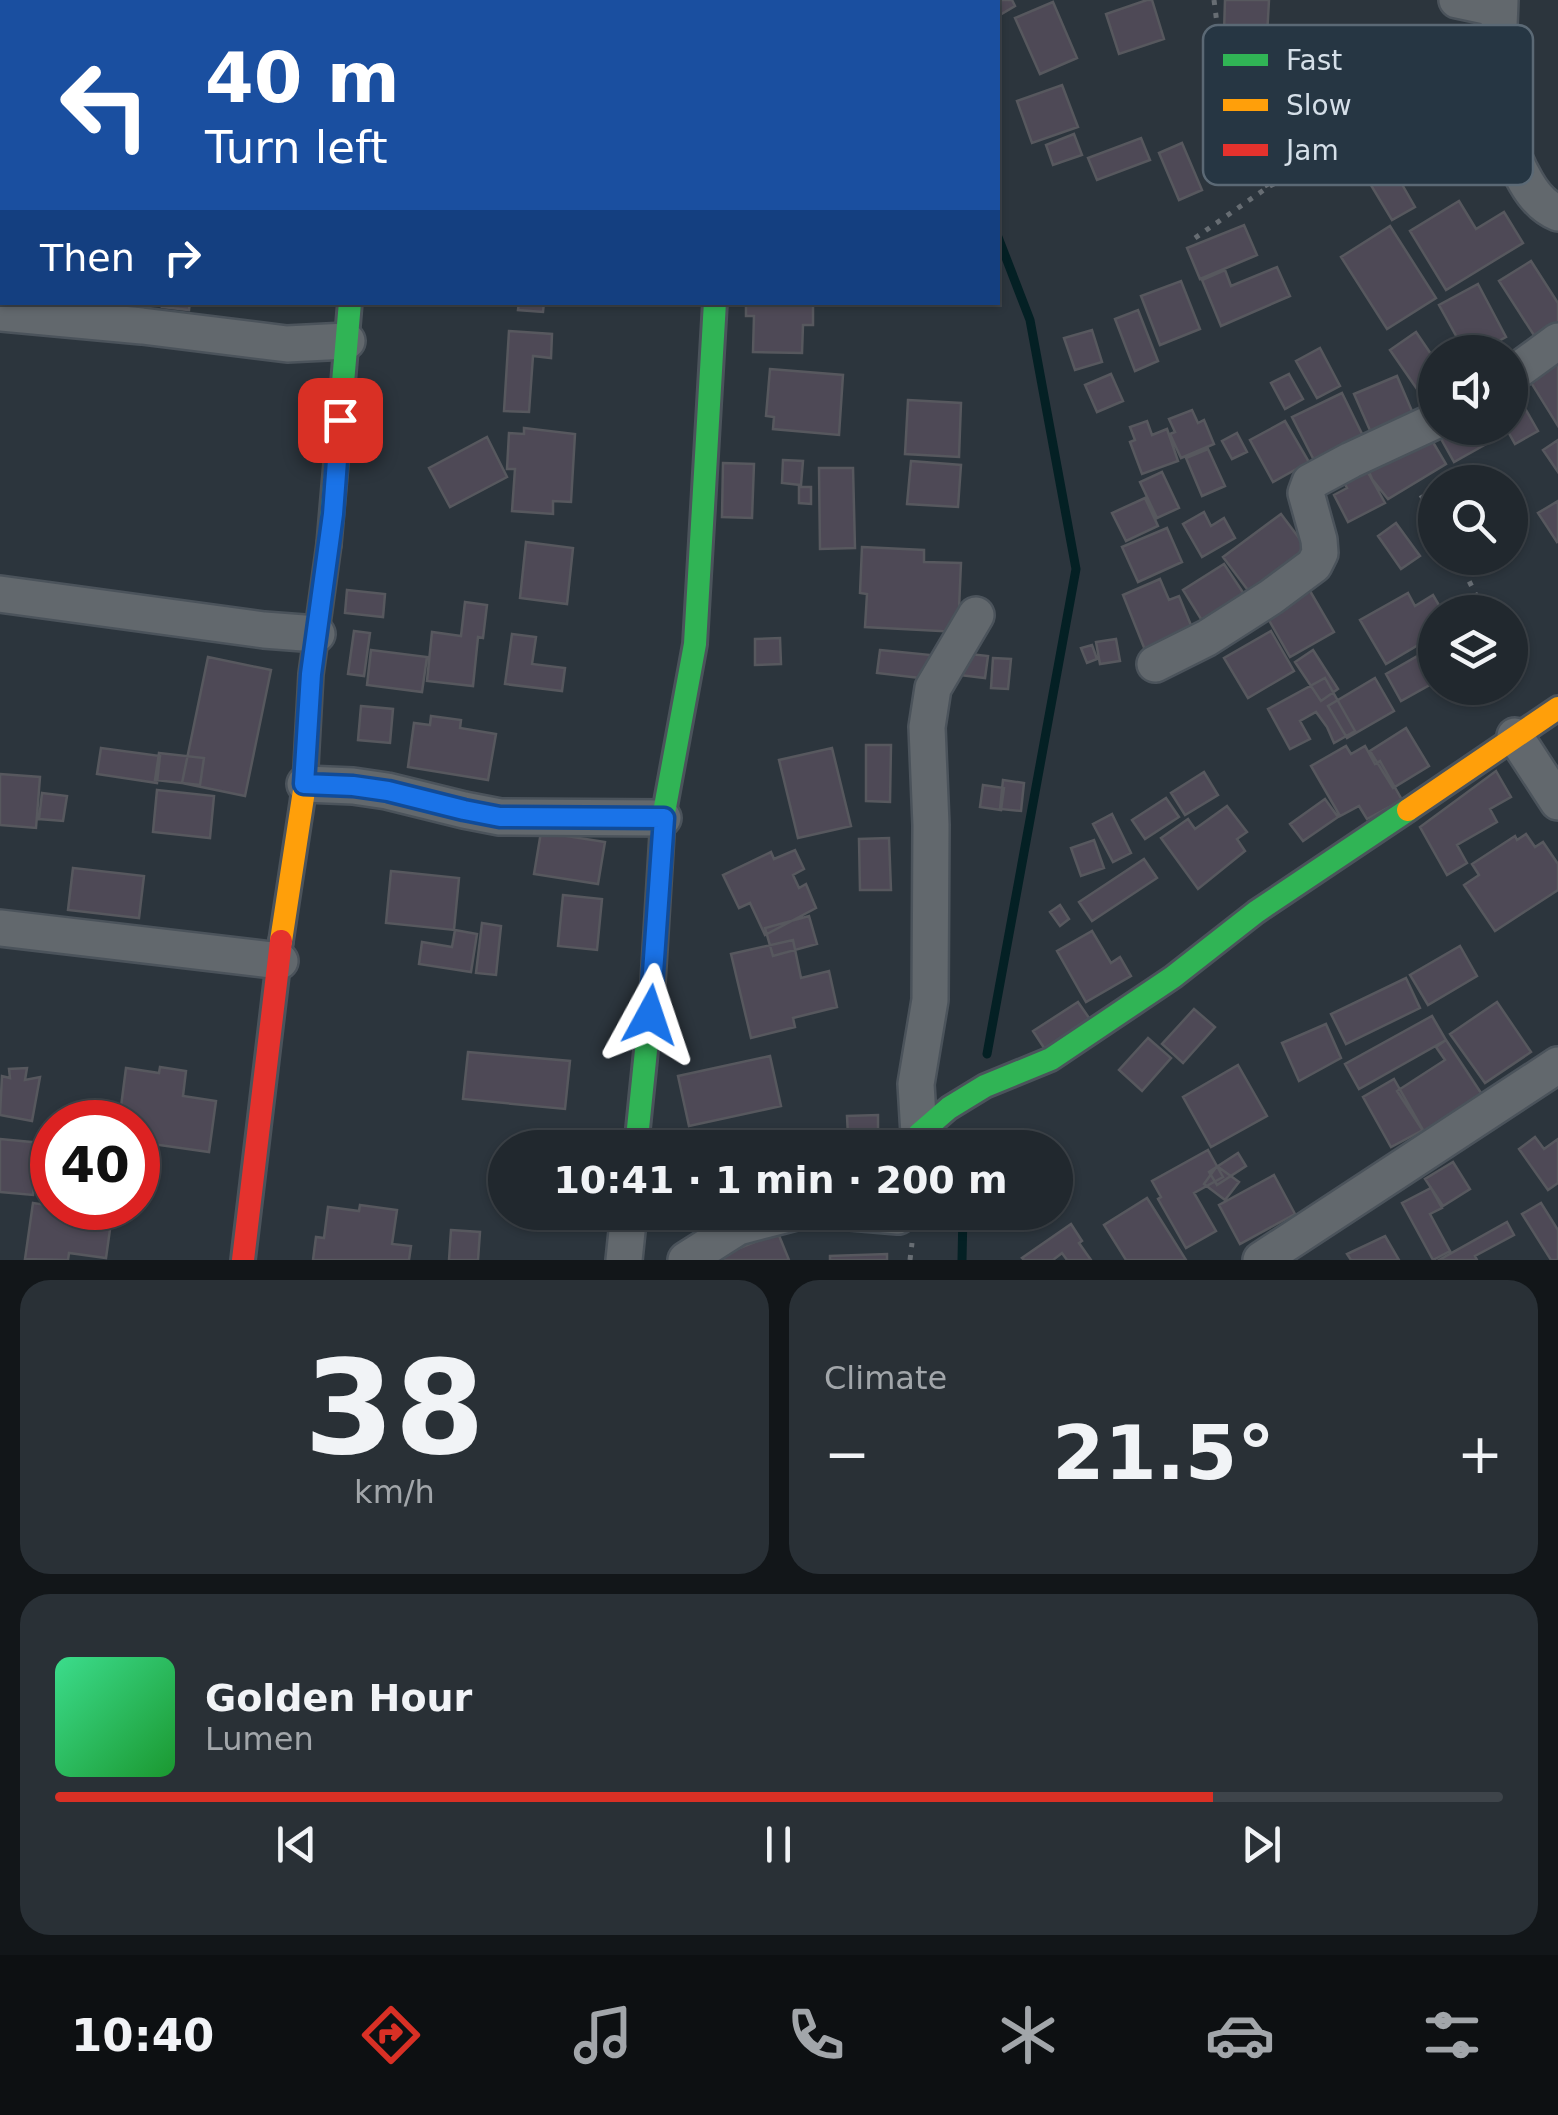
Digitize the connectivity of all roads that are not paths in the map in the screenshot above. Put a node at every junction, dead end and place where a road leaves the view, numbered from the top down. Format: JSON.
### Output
{"nodes":[{"id":1,"x":1457,"y":0,"type":"edge"},
{"id":2,"x":1500,"y":4,"type":"edge"},
{"id":3,"x":1529,"y":185,"type":"edge"},
{"id":4,"x":1558,"y":214,"type":"edge"},
{"id":5,"x":350,"y":305,"type":"edge"},
{"id":6,"x":715,"y":305,"type":"edge"},
{"id":7,"x":0,"y":312,"type":"edge"},
{"id":8,"x":347,"y":341,"type":"junction"},
{"id":9,"x":1558,"y":341,"type":"edge"},
{"id":10,"x":1528,"y":363,"type":"edge"},
{"id":11,"x":1418,"y":429,"type":"edge"},
{"id":12,"x":0,"y":594,"type":"edge"},
{"id":13,"x":976,"y":615,"type":"dead end"},
{"id":14,"x":317,"y":634,"type":"junction"},
{"id":15,"x":1155,"y":664,"type":"dead end"},
{"id":16,"x":1558,"y":708,"type":"edge"},
{"id":17,"x":1515,"y":736,"type":"junction"},
{"id":18,"x":304,"y":784,"type":"junction"},
{"id":19,"x":1558,"y":802,"type":"edge"},
{"id":20,"x":664,"y":818,"type":"junction"},
{"id":21,"x":0,"y":928,"type":"edge"},
{"id":22,"x":280,"y":960,"type":"junction"},
{"id":23,"x":1558,"y":1065,"type":"edge"},
{"id":24,"x":638,"y":1130,"type":"edge"},
{"id":25,"x":918,"y":1130,"type":"edge"},
{"id":26,"x":929,"y":1130,"type":"edge"},
{"id":27,"x":627,"y":1230,"type":"edge"},
{"id":28,"x":733,"y":1230,"type":"edge"},
{"id":29,"x":242,"y":1260,"type":"edge"},
{"id":30,"x":624,"y":1260,"type":"edge"},
{"id":31,"x":686,"y":1260,"type":"edge"},
{"id":32,"x":1261,"y":1260,"type":"edge"}],
"edges":[{"from":1,"to":2,"type":"street"},
{"from":3,"to":4,"type":"street"},
{"from":5,"to":8,"type":"street"},
{"from":6,"to":20,"type":"street"},
{"from":7,"to":8,"type":"street"},
{"from":8,"to":14,"type":"street"},
{"from":9,"to":10,"type":"street"},
{"from":11,"to":15,"type":"street"},
{"from":12,"to":14,"type":"street"},
{"from":13,"to":25,"type":"street"},
{"from":14,"to":18,"type":"street"},
{"from":16,"to":17,"type":"street"},
{"from":17,"to":19,"type":"street"},
{"from":17,"to":26,"type":"street"},
{"from":18,"to":20,"type":"street"},
{"from":18,"to":22,"type":"street"},
{"from":20,"to":24,"type":"street"},
{"from":21,"to":22,"type":"street"},
{"from":22,"to":29,"type":"street"},
{"from":23,"to":32,"type":"street"},
{"from":27,"to":30,"type":"street"},
{"from":28,"to":31,"type":"street"}]}
